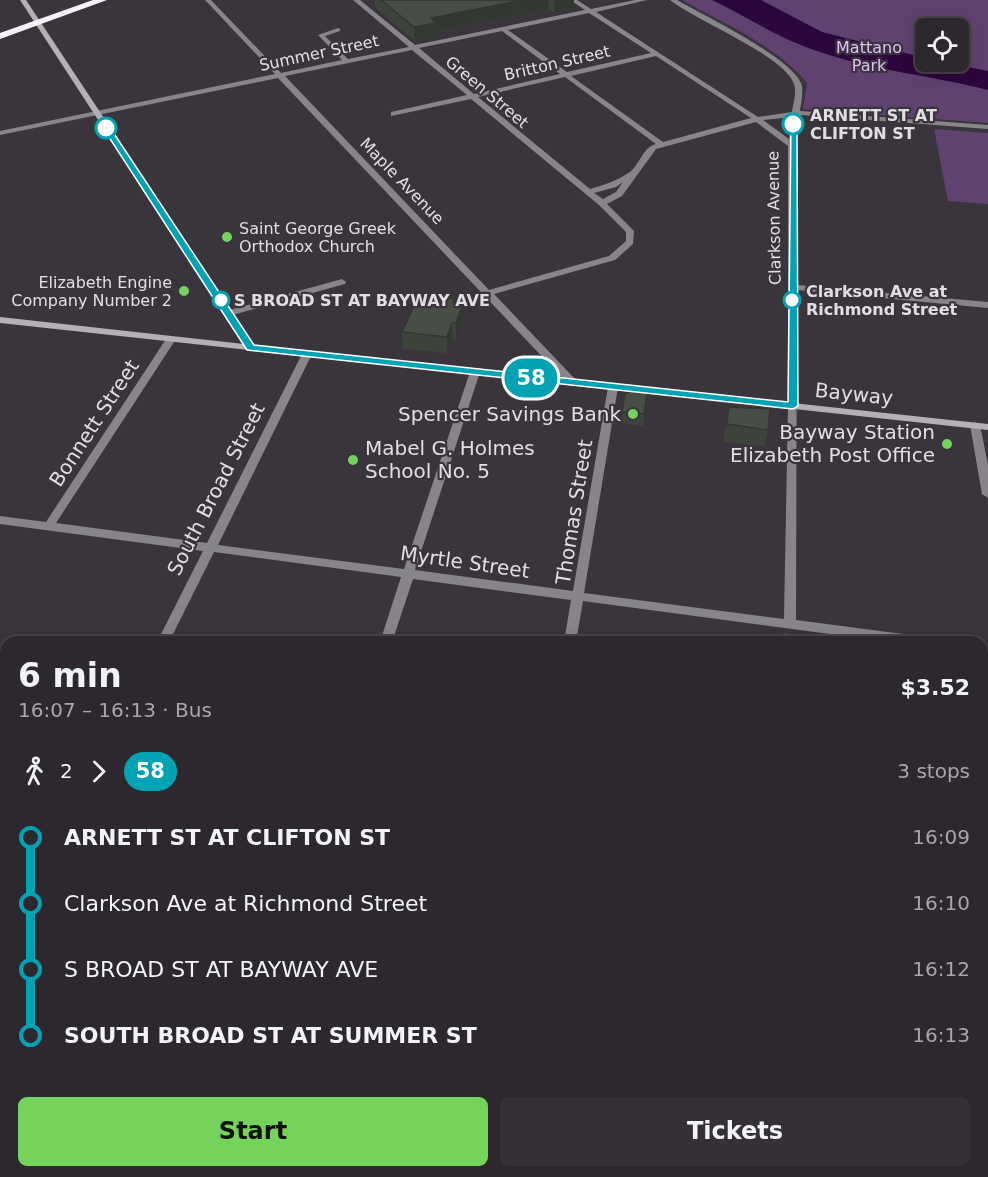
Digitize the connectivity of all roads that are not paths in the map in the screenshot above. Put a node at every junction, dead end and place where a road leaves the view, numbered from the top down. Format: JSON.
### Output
{"nodes":[{"id":1,"x":23,"y":0,"type":"edge"},
{"id":2,"x":84,"y":0,"type":"edge"},
{"id":3,"x":102,"y":0,"type":"edge"},
{"id":4,"x":208,"y":0,"type":"edge"},
{"id":5,"x":356,"y":0,"type":"edge"},
{"id":6,"x":573,"y":0,"type":"edge"},
{"id":7,"x":644,"y":0,"type":"edge"},
{"id":8,"x":673,"y":0,"type":"edge"},
{"id":9,"x":590,"y":11,"type":"junction"},
{"id":10,"x":36,"y":20,"type":"junction"},
{"id":11,"x":0,"y":30,"type":"edge"},
{"id":12,"x":338,"y":30,"type":"dead end"},
{"id":13,"x":504,"y":30,"type":"junction"},
{"id":14,"x":0,"y":36,"type":"edge"},
{"id":15,"x":413,"y":48,"type":"junction"},
{"id":16,"x":657,"y":54,"type":"junction"},
{"id":17,"x":347,"y":62,"type":"junction"},
{"id":18,"x":566,"y":75,"type":"junction"},
{"id":19,"x":279,"y":76,"type":"junction"},
{"id":20,"x":472,"y":96,"type":"junction"},
{"id":21,"x":97,"y":113,"type":"junction"},
{"id":22,"x":794,"y":113,"type":"junction"},
{"id":23,"x":394,"y":114,"type":"dead end"},
{"id":24,"x":757,"y":119,"type":"junction"},
{"id":25,"x":988,"y":127,"type":"edge"},
{"id":26,"x":0,"y":133,"type":"edge"},
{"id":27,"x":660,"y":143,"type":"junction"},
{"id":28,"x":792,"y":145,"type":"junction"},
{"id":29,"x":634,"y":171,"type":"junction"},
{"id":30,"x":588,"y":192,"type":"junction"},
{"id":31,"x":602,"y":203,"type":"junction"},
{"id":32,"x":342,"y":282,"type":"dead end"},
{"id":33,"x":792,"y":286,"type":"junction"},
{"id":34,"x":489,"y":293,"type":"junction"},
{"id":35,"x":988,"y":305,"type":"edge"},
{"id":36,"x":229,"y":314,"type":"junction"},
{"id":37,"x":0,"y":320,"type":"edge"},
{"id":38,"x":171,"y":339,"type":"junction"},
{"id":39,"x":251,"y":348,"type":"junction"},
{"id":40,"x":307,"y":354,"type":"junction"},
{"id":41,"x":475,"y":372,"type":"junction"},
{"id":42,"x":573,"y":383,"type":"junction"},
{"id":43,"x":613,"y":387,"type":"junction"},
{"id":44,"x":793,"y":406,"type":"junction"},
{"id":45,"x":975,"y":425,"type":"junction"},
{"id":46,"x":988,"y":427,"type":"edge"},
{"id":47,"x":988,"y":494,"type":"edge"},
{"id":48,"x":0,"y":520,"type":"edge"},
{"id":49,"x":48,"y":526,"type":"junction"},
{"id":50,"x":210,"y":548,"type":"junction"},
{"id":51,"x":408,"y":574,"type":"junction"},
{"id":52,"x":578,"y":597,"type":"junction"},
{"id":53,"x":790,"y":624,"type":"junction"},
{"id":54,"x":166,"y":636,"type":"edge"},
{"id":55,"x":388,"y":636,"type":"edge"},
{"id":56,"x":571,"y":636,"type":"edge"},
{"id":57,"x":881,"y":636,"type":"edge"}],
"edges":[{"from":1,"to":10,"type":"street"},
{"from":2,"to":10,"type":"highway"},
{"from":3,"to":10,"type":"highway"},
{"from":4,"to":19,"type":"street","name":"Maple Avenue"},
{"from":5,"to":15,"type":"street","name":"Green Street"},
{"from":6,"to":9,"type":"street","name":"Clarkson Avenue"},
{"from":7,"to":9,"type":"street","name":"Summer Street"},
{"from":8,"to":22,"type":"street"},
{"from":9,"to":13,"type":"street","name":"Summer Street"},
{"from":9,"to":16,"type":"street","name":"Clarkson Avenue"},
{"from":10,"to":11,"type":"highway"},
{"from":10,"to":14,"type":"highway"},
{"from":10,"to":21,"type":"street"},
{"from":12,"to":17,"type":"street"},
{"from":13,"to":15,"type":"street","name":"Summer Street"},
{"from":13,"to":18,"type":"street"},
{"from":15,"to":17,"type":"street","name":"Summer Street"},
{"from":15,"to":20,"type":"street","name":"Green Street"},
{"from":16,"to":18,"type":"street","name":"Britton Street"},
{"from":16,"to":24,"type":"street","name":"Clarkson Avenue"},
{"from":17,"to":19,"type":"street","name":"Summer Street"},
{"from":18,"to":20,"type":"street","name":"Britton Street"},
{"from":18,"to":27,"type":"street"},
{"from":19,"to":21,"type":"street","name":"Summer Street"},
{"from":19,"to":34,"type":"street","name":"Maple Avenue"},
{"from":20,"to":23,"type":"street","name":"Britton Street"},
{"from":20,"to":30,"type":"street","name":"Green Street"},
{"from":21,"to":26,"type":"street","name":"Summer Street"},
{"from":21,"to":36,"type":"street"},
{"from":22,"to":24,"type":"street"},
{"from":22,"to":25,"type":"street"},
{"from":22,"to":28,"type":"street"},
{"from":24,"to":27,"type":"street"},
{"from":24,"to":28,"type":"street","name":"Clarkson Avenue"},
{"from":27,"to":29,"type":"street"},
{"from":28,"to":33,"type":"street","name":"Clarkson Avenue"},
{"from":29,"to":30,"type":"street"},
{"from":29,"to":31,"type":"street"},
{"from":30,"to":31,"type":"street","name":"Green Street"},
{"from":31,"to":34,"type":"street","name":"Green Street"},
{"from":32,"to":36,"type":"street"},
{"from":33,"to":35,"type":"street"},
{"from":33,"to":44,"type":"street","name":"Clarkson Avenue"},
{"from":34,"to":42,"type":"street","name":"Maple Avenue"},
{"from":36,"to":39,"type":"street"},
{"from":37,"to":38,"type":"street","name":"Bayway"},
{"from":38,"to":39,"type":"street","name":"Bayway"},
{"from":38,"to":49,"type":"street","name":"Bonnett Street"},
{"from":39,"to":40,"type":"street","name":"Bayway"},
{"from":40,"to":41,"type":"street","name":"Bayway"},
{"from":40,"to":50,"type":"street","name":"South Broad Street"},
{"from":41,"to":42,"type":"street","name":"Bayway"},
{"from":41,"to":51,"type":"street"},
{"from":42,"to":43,"type":"street","name":"Bayway"},
{"from":43,"to":44,"type":"street","name":"Bayway"},
{"from":43,"to":52,"type":"street","name":"Thomas Street"},
{"from":44,"to":45,"type":"street","name":"Bayway"},
{"from":44,"to":53,"type":"street","name":"Clarkson Avenue"},
{"from":45,"to":46,"type":"street","name":"Bayway"},
{"from":45,"to":47,"type":"street"},
{"from":48,"to":49,"type":"street","name":"Myrtle Street"},
{"from":49,"to":50,"type":"street","name":"Myrtle Street"},
{"from":50,"to":51,"type":"street","name":"Myrtle Street"},
{"from":50,"to":54,"type":"street","name":"South Broad Street"},
{"from":51,"to":52,"type":"street","name":"Myrtle Street"},
{"from":51,"to":55,"type":"street"},
{"from":52,"to":53,"type":"street","name":"Myrtle Street"},
{"from":52,"to":56,"type":"street","name":"Thomas Street"},
{"from":53,"to":57,"type":"street","name":"Myrtle Street"}]}
